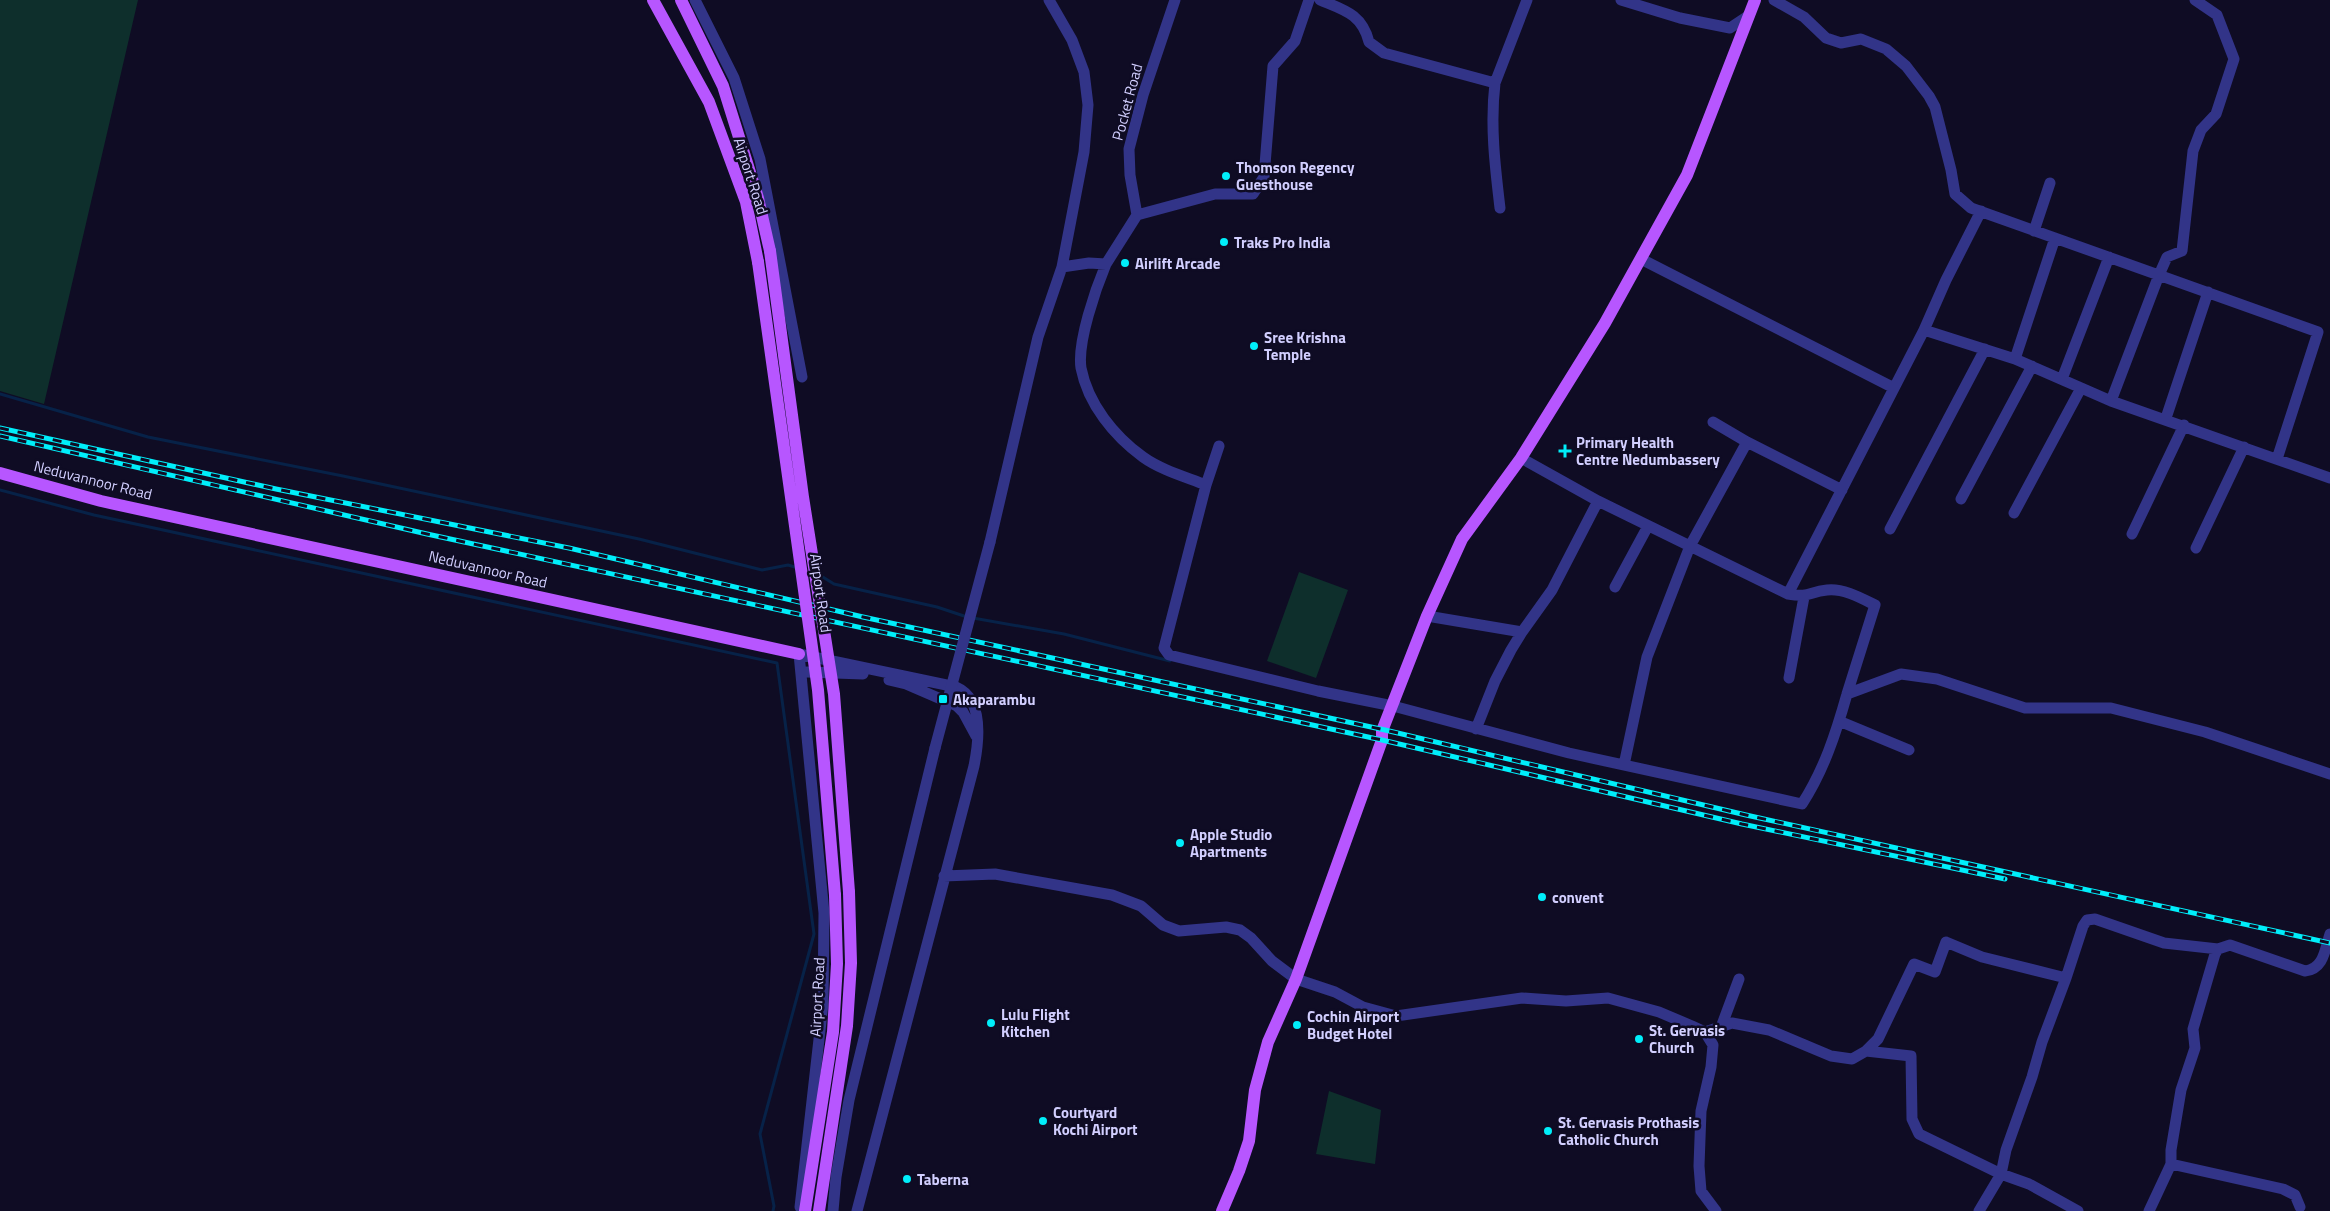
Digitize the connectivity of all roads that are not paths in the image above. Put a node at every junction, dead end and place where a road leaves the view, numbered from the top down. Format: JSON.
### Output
{"nodes":[{"id":1,"x":654,"y":0,"type":"edge"},
{"id":2,"x":681,"y":0,"type":"edge"},
{"id":3,"x":695,"y":0,"type":"edge"},
{"id":4,"x":1050,"y":0,"type":"edge"},
{"id":5,"x":1175,"y":0,"type":"edge"},
{"id":6,"x":1309,"y":0,"type":"edge"},
{"id":7,"x":1320,"y":0,"type":"edge"},
{"id":8,"x":1528,"y":0,"type":"edge"},
{"id":9,"x":1621,"y":0,"type":"edge"},
{"id":10,"x":1754,"y":0,"type":"edge"},
{"id":11,"x":1774,"y":0,"type":"edge"},
{"id":12,"x":2195,"y":0,"type":"edge"},
{"id":13,"x":1748,"y":16,"type":"junction"},
{"id":14,"x":1495,"y":82,"type":"junction"},
{"id":15,"x":2050,"y":183,"type":"dead end"},
{"id":16,"x":1500,"y":208,"type":"dead end"},
{"id":17,"x":1981,"y":211,"type":"junction"},
{"id":18,"x":1137,"y":215,"type":"junction"},
{"id":19,"x":2034,"y":230,"type":"junction"},
{"id":20,"x":2055,"y":238,"type":"junction"},
{"id":21,"x":2109,"y":257,"type":"junction"},
{"id":22,"x":1641,"y":259,"type":"junction"},
{"id":23,"x":1106,"y":264,"type":"junction"},
{"id":24,"x":1062,"y":267,"type":"junction"},
{"id":25,"x":2159,"y":275,"type":"junction"},
{"id":26,"x":2208,"y":292,"type":"junction"},
{"id":27,"x":1924,"y":330,"type":"junction"},
{"id":28,"x":1985,"y":349,"type":"junction"},
{"id":29,"x":2015,"y":359,"type":"junction"},
{"id":30,"x":2032,"y":366,"type":"junction"},
{"id":31,"x":802,"y":377,"type":"dead end"},
{"id":32,"x":2062,"y":379,"type":"junction"},
{"id":33,"x":1894,"y":388,"type":"junction"},
{"id":34,"x":2081,"y":388,"type":"junction"},
{"id":35,"x":2111,"y":401,"type":"junction"},
{"id":36,"x":2166,"y":418,"type":"junction"},
{"id":37,"x":1713,"y":422,"type":"dead end"},
{"id":38,"x":2184,"y":425,"type":"junction"},
{"id":39,"x":1747,"y":442,"type":"junction"},
{"id":40,"x":1219,"y":446,"type":"dead end"},
{"id":41,"x":2244,"y":447,"type":"junction"},
{"id":42,"x":1521,"y":458,"type":"junction"},
{"id":43,"x":2277,"y":459,"type":"junction"},
{"id":44,"x":0,"y":473,"type":"edge"},
{"id":45,"x":2330,"y":478,"type":"edge"},
{"id":46,"x":1206,"y":485,"type":"junction"},
{"id":47,"x":1842,"y":490,"type":"junction"},
{"id":48,"x":1962,"y":499,"type":"dead end"},
{"id":49,"x":1598,"y":502,"type":"junction"},
{"id":50,"x":2014,"y":513,"type":"dead end"},
{"id":51,"x":1648,"y":526,"type":"junction"},
{"id":52,"x":1890,"y":528,"type":"dead end"},
{"id":53,"x":2132,"y":534,"type":"dead end"},
{"id":54,"x":1690,"y":546,"type":"junction"},
{"id":55,"x":2196,"y":548,"type":"dead end"},
{"id":56,"x":1615,"y":588,"type":"dead end"},
{"id":57,"x":1788,"y":594,"type":"junction"},
{"id":58,"x":1804,"y":596,"type":"junction"},
{"id":59,"x":1427,"y":616,"type":"junction"},
{"id":60,"x":1522,"y":632,"type":"junction"},
{"id":61,"x":798,"y":654,"type":"junction"},
{"id":62,"x":801,"y":672,"type":"junction"},
{"id":63,"x":1788,"y":678,"type":"dead end"},
{"id":64,"x":907,"y":681,"type":"junction"},
{"id":65,"x":1847,"y":694,"type":"junction"},
{"id":66,"x":1393,"y":706,"type":"junction"},
{"id":67,"x":1839,"y":721,"type":"junction"},
{"id":68,"x":1476,"y":730,"type":"junction"},
{"id":69,"x":978,"y":742,"type":"junction"},
{"id":70,"x":1909,"y":750,"type":"dead end"},
{"id":71,"x":1624,"y":765,"type":"junction"},
{"id":72,"x":2330,"y":774,"type":"edge"},
{"id":73,"x":944,"y":876,"type":"junction"},
{"id":74,"x":2330,"y":934,"type":"edge"},
{"id":75,"x":2218,"y":949,"type":"junction"},
{"id":76,"x":2066,"y":978,"type":"junction"},
{"id":77,"x":1296,"y":979,"type":"junction"},
{"id":78,"x":1738,"y":979,"type":"dead end"},
{"id":79,"x":1722,"y":1027,"type":"junction"},
{"id":80,"x":1705,"y":1032,"type":"junction"},
{"id":81,"x":1713,"y":1045,"type":"junction"},
{"id":82,"x":1866,"y":1051,"type":"junction"},
{"id":83,"x":2171,"y":1164,"type":"junction"},
{"id":84,"x":2001,"y":1174,"type":"junction"},
{"id":85,"x":2300,"y":1208,"type":"dead end"},
{"id":86,"x":800,"y":1211,"type":"edge"},
{"id":87,"x":805,"y":1211,"type":"edge"},
{"id":88,"x":819,"y":1211,"type":"edge"},
{"id":89,"x":833,"y":1211,"type":"edge"},
{"id":90,"x":857,"y":1211,"type":"edge"},
{"id":91,"x":1222,"y":1211,"type":"edge"},
{"id":92,"x":1716,"y":1211,"type":"edge"},
{"id":93,"x":1979,"y":1211,"type":"edge"},
{"id":94,"x":2078,"y":1211,"type":"edge"},
{"id":95,"x":2150,"y":1211,"type":"edge"}],
"edges":[{"from":1,"to":87,"type":"main road","name":"Airport Road","bridge":true},
{"from":2,"to":88,"type":"main road","name":"Airport Road","bridge":true},
{"from":3,"to":31,"type":"street"},
{"from":4,"to":24,"type":"street"},
{"from":5,"to":18,"type":"street","name":"Pocket Road"},
{"from":6,"to":18,"type":"street"},
{"from":7,"to":14,"type":"street"},
{"from":8,"to":14,"type":"street"},
{"from":9,"to":13,"type":"street"},
{"from":10,"to":13,"type":"main road"},
{"from":11,"to":17,"type":"street"},
{"from":12,"to":25,"type":"street"},
{"from":13,"to":22,"type":"main road"},
{"from":14,"to":16,"type":"street"},
{"from":15,"to":19,"type":"street"},
{"from":17,"to":19,"type":"street"},
{"from":17,"to":27,"type":"street"},
{"from":18,"to":23,"type":"street"},
{"from":19,"to":20,"type":"street"},
{"from":20,"to":21,"type":"street"},
{"from":20,"to":29,"type":"street"},
{"from":21,"to":25,"type":"street"},
{"from":21,"to":32,"type":"street"},
{"from":22,"to":33,"type":"street"},
{"from":22,"to":42,"type":"main road"},
{"from":23,"to":24,"type":"street"},
{"from":23,"to":46,"type":"street"},
{"from":24,"to":89,"type":"street","bridge":true},
{"from":25,"to":26,"type":"street"},
{"from":25,"to":35,"type":"street"},
{"from":26,"to":36,"type":"street"},
{"from":26,"to":43,"type":"street"},
{"from":27,"to":28,"type":"street"},
{"from":27,"to":33,"type":"street"},
{"from":28,"to":29,"type":"street"},
{"from":28,"to":52,"type":"street"},
{"from":29,"to":30,"type":"street"},
{"from":30,"to":32,"type":"street"},
{"from":30,"to":48,"type":"street"},
{"from":32,"to":34,"type":"street"},
{"from":33,"to":47,"type":"street"},
{"from":34,"to":35,"type":"street"},
{"from":34,"to":50,"type":"street"},
{"from":35,"to":36,"type":"street"},
{"from":36,"to":38,"type":"street"},
{"from":37,"to":39,"type":"street"},
{"from":38,"to":41,"type":"street"},
{"from":38,"to":53,"type":"street"},
{"from":39,"to":47,"type":"street"},
{"from":39,"to":54,"type":"street"},
{"from":40,"to":46,"type":"street"},
{"from":41,"to":43,"type":"street"},
{"from":41,"to":55,"type":"street"},
{"from":42,"to":49,"type":"street"},
{"from":42,"to":59,"type":"main road"},
{"from":43,"to":45,"type":"street"},
{"from":44,"to":61,"type":"main road","name":"Neduvannoor Road"},
{"from":46,"to":66,"type":"street"},
{"from":47,"to":57,"type":"street"},
{"from":49,"to":51,"type":"street"},
{"from":49,"to":60,"type":"street"},
{"from":51,"to":54,"type":"street"},
{"from":51,"to":56,"type":"street"},
{"from":54,"to":57,"type":"street"},
{"from":54,"to":71,"type":"street"},
{"from":57,"to":58,"type":"street"},
{"from":58,"to":63,"type":"street"},
{"from":58,"to":65,"type":"street"},
{"from":59,"to":60,"type":"street"},
{"from":59,"to":66,"type":"main road"},
{"from":60,"to":68,"type":"street"},
{"from":61,"to":62,"type":"street"},
{"from":61,"to":64,"type":"street","name":"Neduvannoor Road"},
{"from":62,"to":64,"type":"street"},
{"from":62,"to":86,"type":"street"},
{"from":64,"to":69,"type":"street"},
{"from":64,"to":69,"type":"street","name":"Neduvannoor Road"},
{"from":65,"to":67,"type":"street"},
{"from":65,"to":72,"type":"street"},
{"from":66,"to":68,"type":"street"},
{"from":66,"to":77,"type":"main road"},
{"from":67,"to":70,"type":"street"},
{"from":67,"to":71,"type":"street"},
{"from":68,"to":71,"type":"street"},
{"from":69,"to":73,"type":"street"},
{"from":73,"to":77,"type":"street"},
{"from":73,"to":90,"type":"street"},
{"from":74,"to":75,"type":"street"},
{"from":75,"to":76,"type":"street"},
{"from":75,"to":83,"type":"street"},
{"from":76,"to":82,"type":"street"},
{"from":76,"to":84,"type":"street"},
{"from":77,"to":80,"type":"street"},
{"from":77,"to":91,"type":"main road"},
{"from":78,"to":79,"type":"street"},
{"from":79,"to":80,"type":"street"},
{"from":79,"to":81,"type":"street"},
{"from":79,"to":82,"type":"street"},
{"from":80,"to":81,"type":"street"},
{"from":81,"to":92,"type":"street"},
{"from":82,"to":84,"type":"street"},
{"from":83,"to":85,"type":"street"},
{"from":83,"to":95,"type":"street"},
{"from":84,"to":93,"type":"street"},
{"from":84,"to":94,"type":"street"}]}
